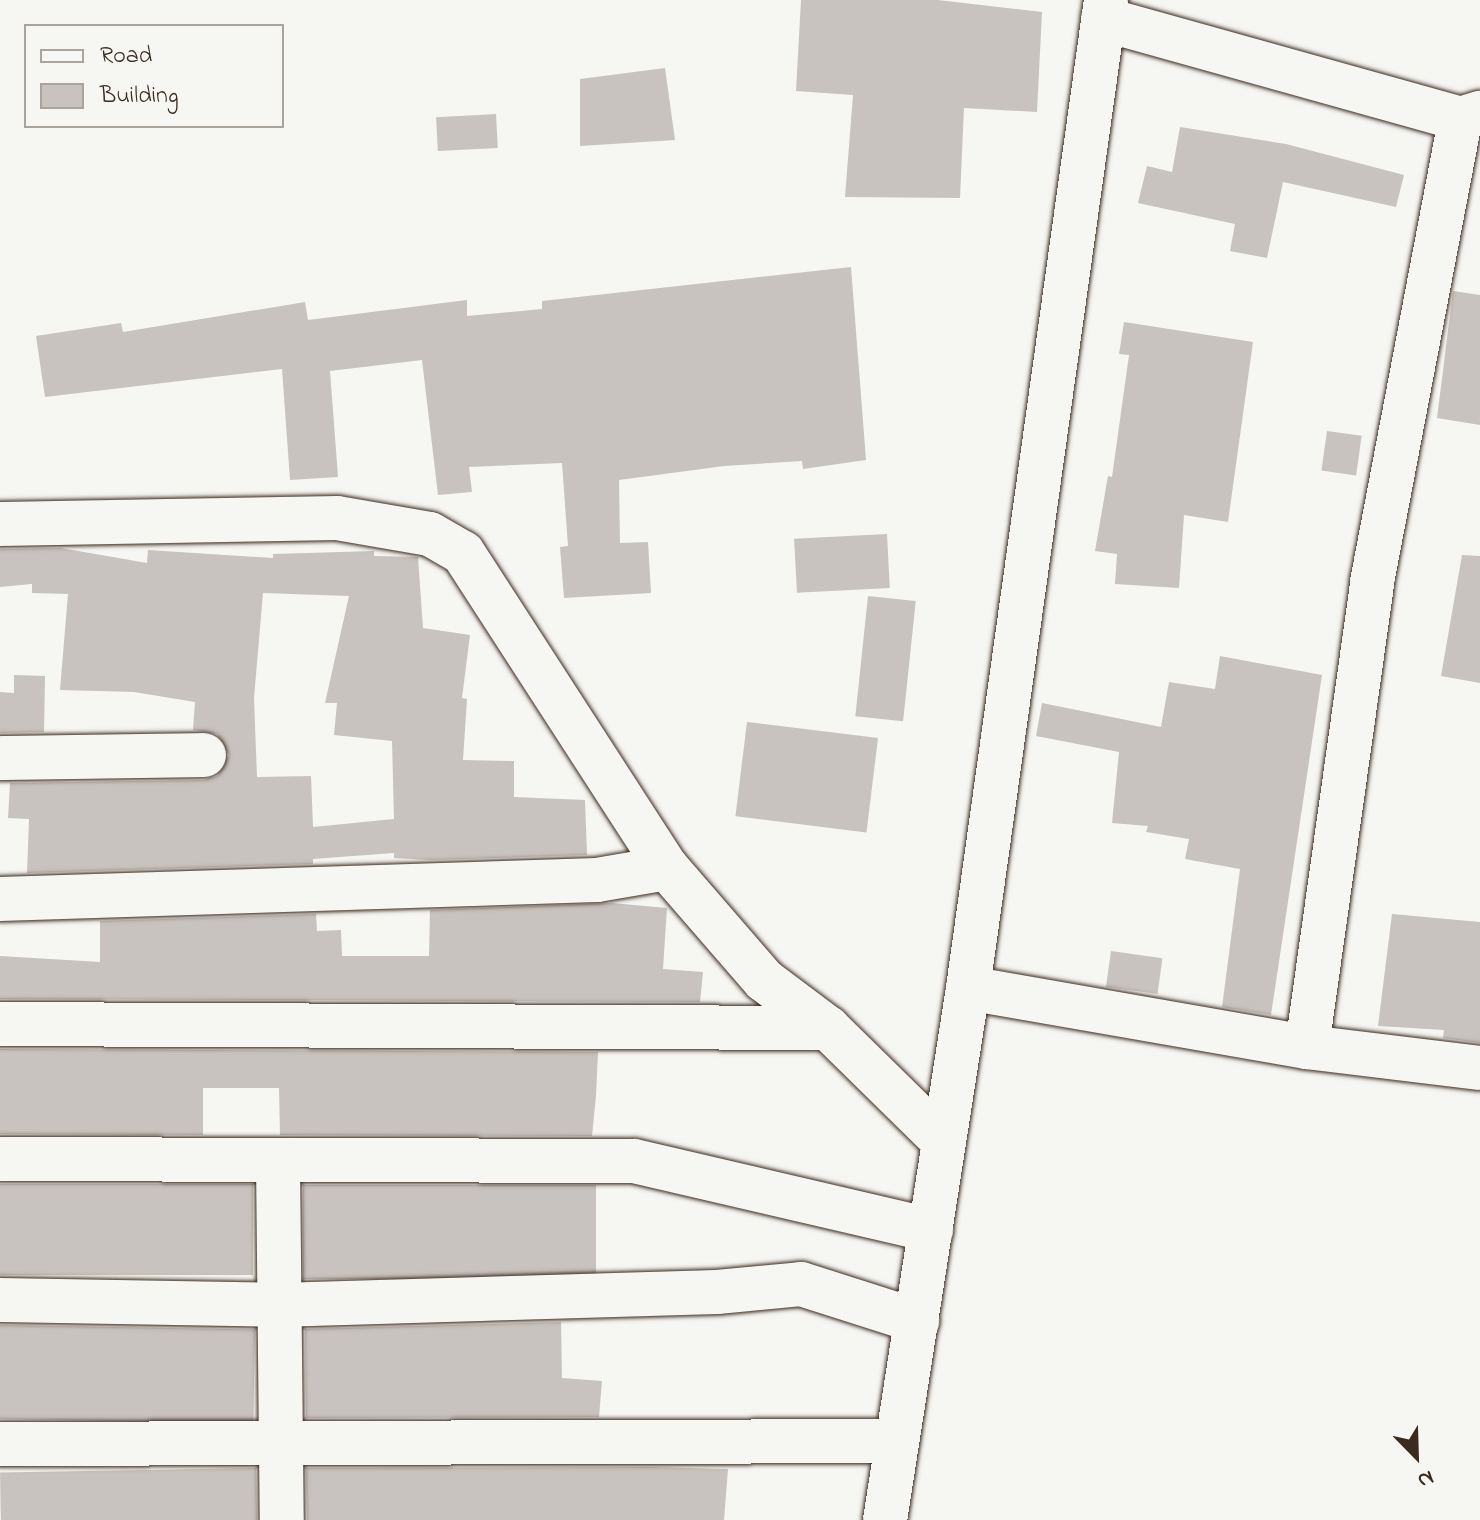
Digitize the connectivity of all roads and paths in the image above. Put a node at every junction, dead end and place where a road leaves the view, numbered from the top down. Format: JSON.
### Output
{"nodes":[{"id":1,"x":1105,"y":9,"type":"edge"},
{"id":2,"x":1470,"y":116,"type":"edge"},
{"id":3,"x":0,"y":524,"type":"edge"},
{"id":4,"x":204,"y":755,"type":"dead end"},
{"id":5,"x":0,"y":758,"type":"edge"},
{"id":6,"x":667,"y":868,"type":"junction"},
{"id":7,"x":0,"y":899,"type":"edge"},
{"id":8,"x":968,"y":988,"type":"junction"},
{"id":9,"x":0,"y":1024,"type":"edge"},
{"id":10,"x":828,"y":1028,"type":"junction"},
{"id":11,"x":1307,"y":1047,"type":"junction"},
{"id":12,"x":1480,"y":1068,"type":"edge"},
{"id":13,"x":941,"y":1139,"type":"junction"},
{"id":14,"x":0,"y":1159,"type":"edge"},
{"id":15,"x":278,"y":1162,"type":"junction"},
{"id":16,"x":931,"y":1230,"type":"junction"},
{"id":17,"x":0,"y":1300,"type":"edge"},
{"id":18,"x":277,"y":1305,"type":"junction"},
{"id":19,"x":917,"y":1321,"type":"junction"},
{"id":20,"x":897,"y":1441,"type":"junction"},
{"id":21,"x":281,"y":1442,"type":"junction"},
{"id":22,"x":0,"y":1444,"type":"edge"},
{"id":23,"x":282,"y":1520,"type":"edge"},
{"id":24,"x":885,"y":1520,"type":"edge"}],
"edges":[{"from":1,"to":2,"type":"street"},
{"from":1,"to":8,"type":"street"},
{"from":2,"to":11,"type":"street"},
{"from":3,"to":6,"type":"street"},
{"from":4,"to":5,"type":"street"},
{"from":6,"to":7,"type":"street"},
{"from":6,"to":10,"type":"street"},
{"from":8,"to":11,"type":"street"},
{"from":8,"to":13,"type":"street"},
{"from":9,"to":10,"type":"street"},
{"from":10,"to":13,"type":"street"},
{"from":11,"to":12,"type":"street"},
{"from":13,"to":16,"type":"street"},
{"from":14,"to":15,"type":"street"},
{"from":15,"to":16,"type":"street"},
{"from":15,"to":18,"type":"street"},
{"from":16,"to":19,"type":"street"},
{"from":17,"to":18,"type":"street"},
{"from":18,"to":19,"type":"street"},
{"from":18,"to":21,"type":"street"},
{"from":19,"to":20,"type":"street"},
{"from":20,"to":21,"type":"street"},
{"from":20,"to":24,"type":"street"},
{"from":21,"to":22,"type":"street"},
{"from":21,"to":23,"type":"street"}]}
